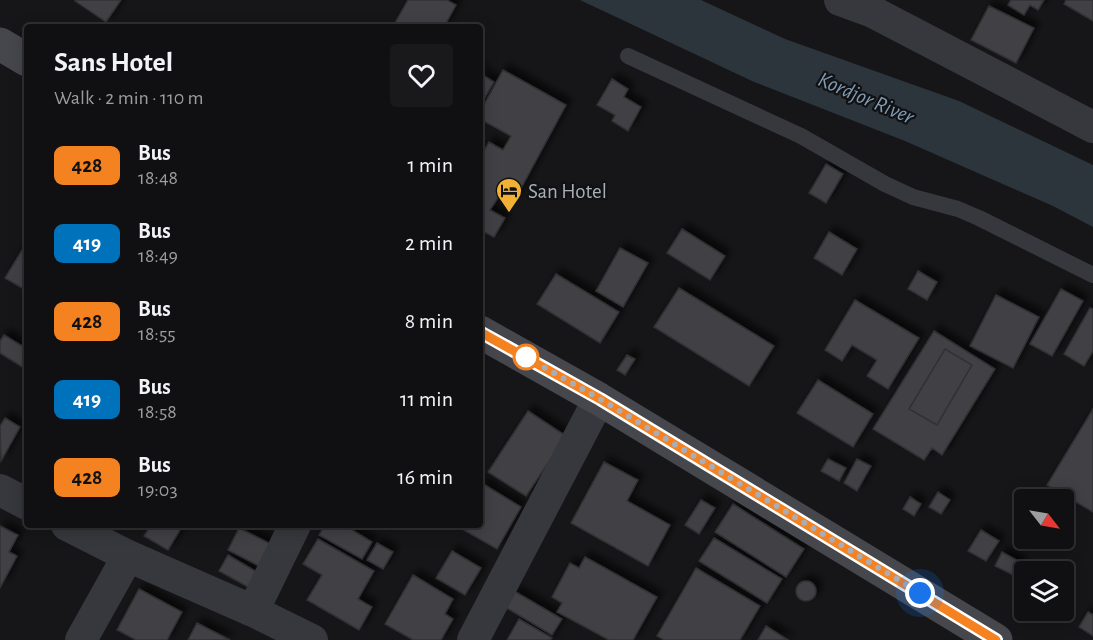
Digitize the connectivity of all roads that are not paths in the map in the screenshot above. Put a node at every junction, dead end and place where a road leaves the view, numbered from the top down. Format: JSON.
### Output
{"nodes":[{"id":1,"x":840,"y":0,"type":"edge"},
{"id":2,"x":0,"y":44,"type":"edge"},
{"id":3,"x":628,"y":56,"type":"dead end"},
{"id":4,"x":24,"y":58,"type":"edge"},
{"id":5,"x":1093,"y":127,"type":"edge"},
{"id":6,"x":1093,"y":275,"type":"edge"},
{"id":7,"x":483,"y":334,"type":"edge"},
{"id":8,"x":600,"y":399,"type":"junction"},
{"id":9,"x":0,"y":490,"type":"edge"},
{"id":10,"x":24,"y":502,"type":"edge"},
{"id":11,"x":74,"y":528,"type":"edge"},
{"id":12,"x":294,"y":528,"type":"edge"},
{"id":13,"x":128,"y":556,"type":"junction"},
{"id":14,"x":253,"y":611,"type":"junction"},
{"id":15,"x":81,"y":640,"type":"edge"},
{"id":16,"x":312,"y":640,"type":"edge"},
{"id":17,"x":473,"y":640,"type":"edge"},
{"id":18,"x":996,"y":640,"type":"edge"}],
"edges":[{"from":1,"to":5,"type":"street"},
{"from":2,"to":4,"type":"main road"},
{"from":3,"to":6,"type":"lane"},
{"from":7,"to":8,"type":"main road"},
{"from":8,"to":17,"type":"street"},
{"from":8,"to":18,"type":"main road"},
{"from":9,"to":10,"type":"street"},
{"from":11,"to":13,"type":"street"},
{"from":12,"to":14,"type":"street"},
{"from":13,"to":14,"type":"street"},
{"from":13,"to":15,"type":"street"},
{"from":14,"to":16,"type":"street"}]}
